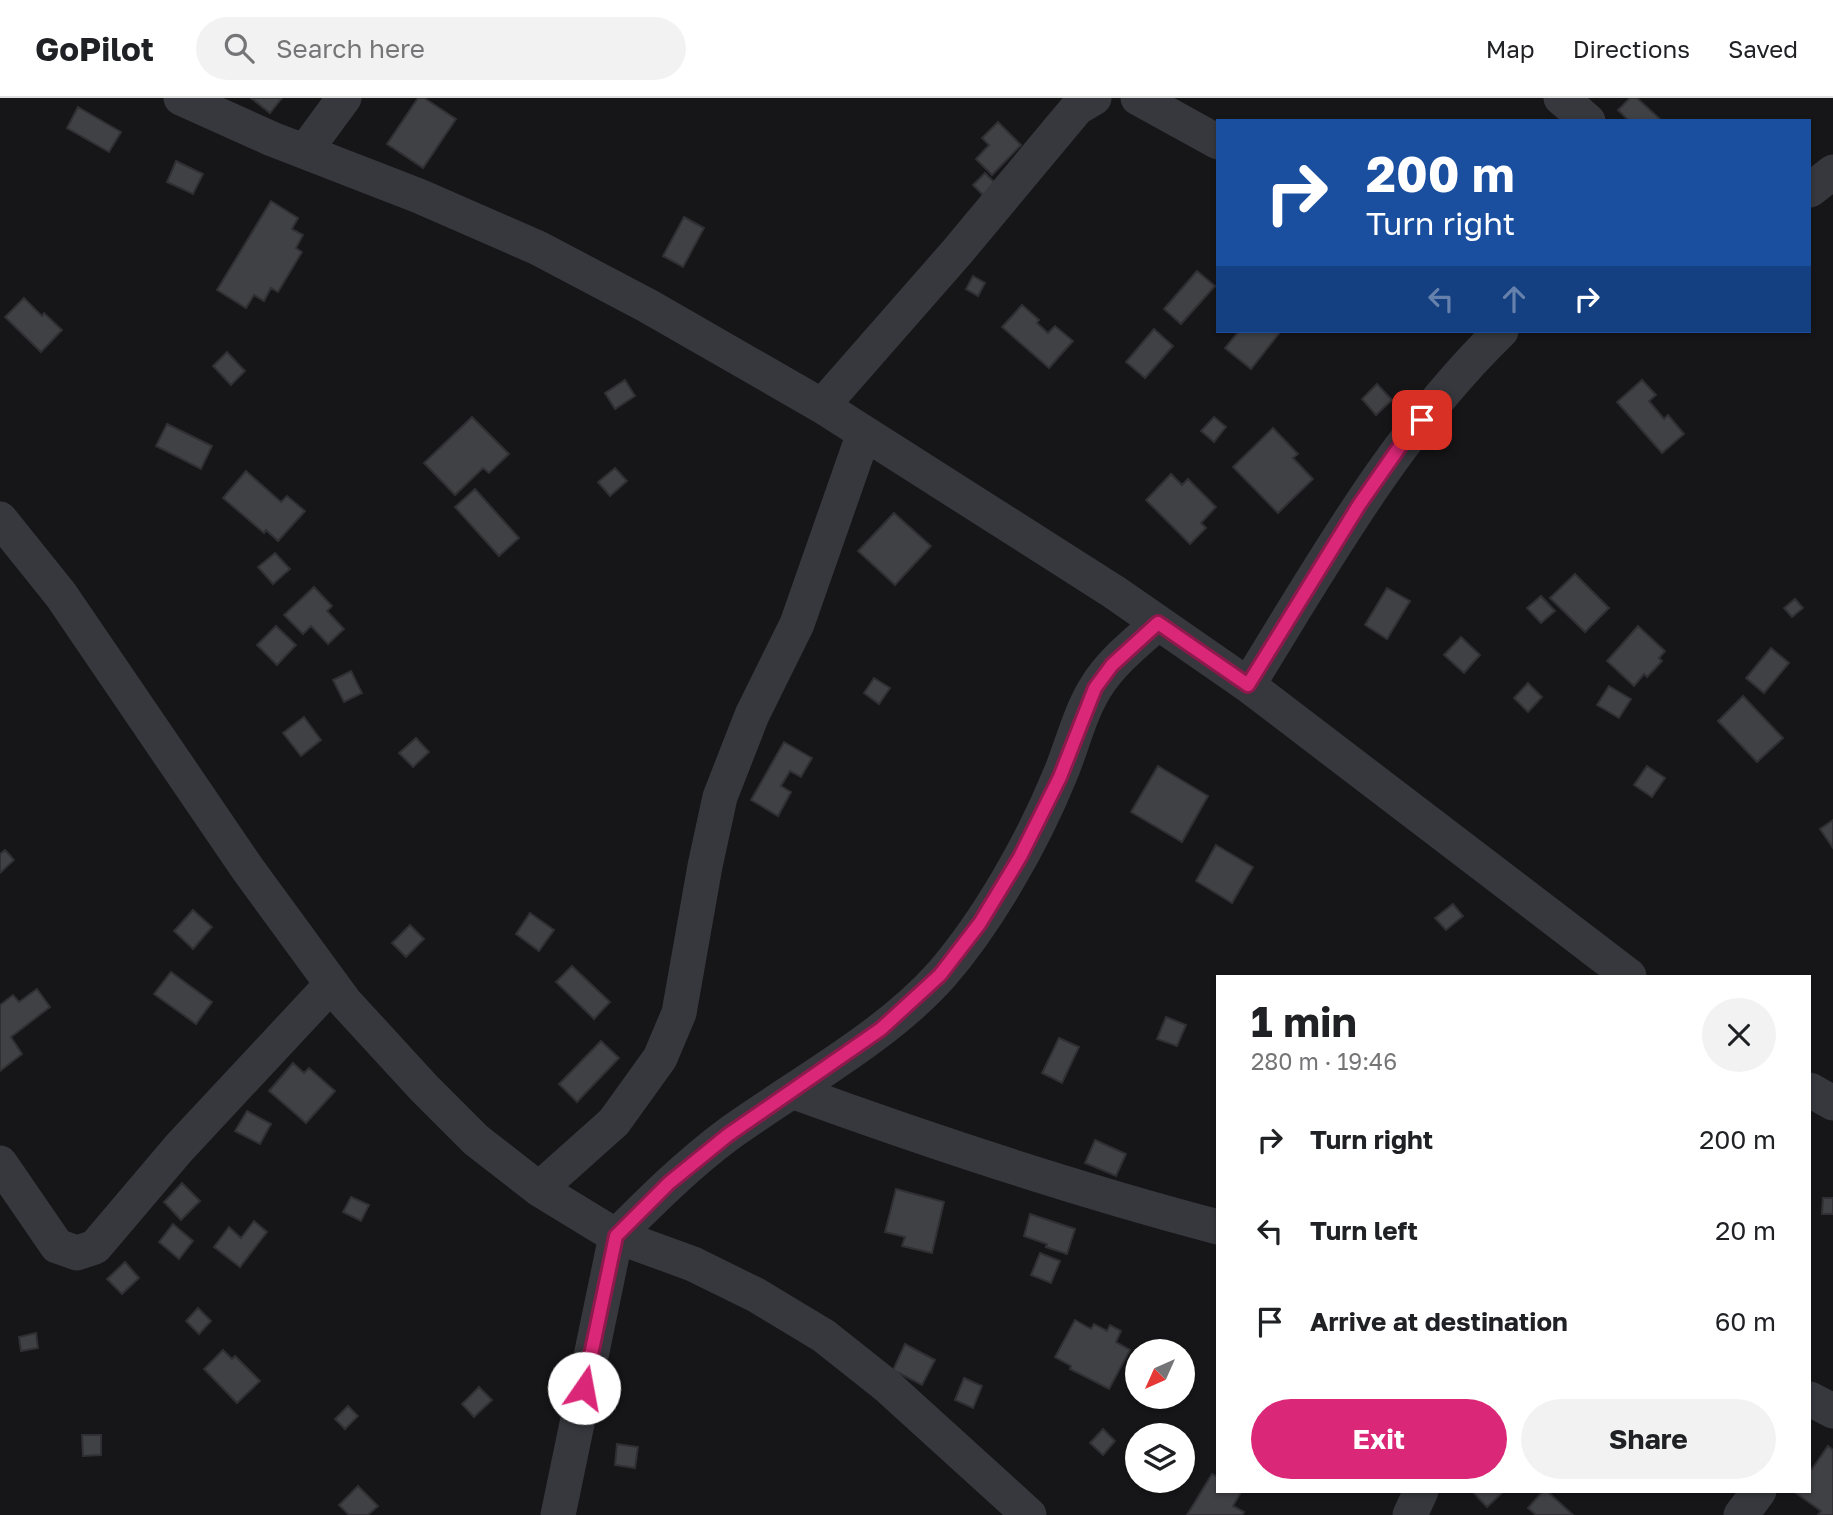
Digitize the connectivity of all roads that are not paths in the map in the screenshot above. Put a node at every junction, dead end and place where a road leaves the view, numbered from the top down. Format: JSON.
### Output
{"nodes":[{"id":1,"x":181,"y":98,"type":"edge"},
{"id":2,"x":344,"y":98,"type":"edge"},
{"id":3,"x":1094,"y":98,"type":"edge"},
{"id":4,"x":1138,"y":98,"type":"edge"},
{"id":5,"x":1561,"y":98,"type":"edge"},
{"id":6,"x":1586,"y":119,"type":"edge"},
{"id":7,"x":1216,"y":141,"type":"edge"},
{"id":8,"x":305,"y":151,"type":"junction"},
{"id":9,"x":1833,"y":172,"type":"edge"},
{"id":10,"x":1811,"y":189,"type":"edge"},
{"id":11,"x":1495,"y":333,"type":"edge"},
{"id":12,"x":822,"y":406,"type":"junction"},
{"id":13,"x":864,"y":433,"type":"junction"},
{"id":14,"x":0,"y":519,"type":"edge"},
{"id":15,"x":1158,"y":623,"type":"junction"},
{"id":16,"x":1248,"y":685,"type":"junction"},
{"id":17,"x":1625,"y":975,"type":"edge"},
{"id":18,"x":332,"y":984,"type":"junction"},
{"id":19,"x":792,"y":1091,"type":"junction"},
{"id":20,"x":1811,"y":1091,"type":"edge"},
{"id":21,"x":1833,"y":1103,"type":"edge"},
{"id":22,"x":0,"y":1163,"type":"edge"},
{"id":23,"x":539,"y":1189,"type":"junction"},
{"id":24,"x":1216,"y":1226,"type":"edge"},
{"id":25,"x":616,"y":1236,"type":"junction"},
{"id":26,"x":1420,"y":1493,"type":"edge"},
{"id":27,"x":1758,"y":1493,"type":"edge"},
{"id":28,"x":558,"y":1515,"type":"edge"},
{"id":29,"x":1029,"y":1515,"type":"edge"},
{"id":30,"x":1410,"y":1515,"type":"edge"},
{"id":31,"x":1741,"y":1515,"type":"edge"}],
"edges":[{"from":1,"to":8,"type":"street"},
{"from":2,"to":8,"type":"street"},
{"from":3,"to":12,"type":"street"},
{"from":4,"to":7,"type":"street"},
{"from":5,"to":6,"type":"street"},
{"from":8,"to":12,"type":"street"},
{"from":9,"to":10,"type":"street"},
{"from":11,"to":16,"type":"street"},
{"from":12,"to":13,"type":"street"},
{"from":13,"to":15,"type":"street"},
{"from":13,"to":23,"type":"street"},
{"from":14,"to":18,"type":"street"},
{"from":15,"to":16,"type":"street"},
{"from":15,"to":19,"type":"street"},
{"from":16,"to":17,"type":"street"},
{"from":18,"to":22,"type":"street"},
{"from":18,"to":23,"type":"street"},
{"from":19,"to":24,"type":"street"},
{"from":19,"to":25,"type":"street"},
{"from":20,"to":21,"type":"street"},
{"from":23,"to":25,"type":"street"},
{"from":25,"to":28,"type":"street"},
{"from":25,"to":29,"type":"street"},
{"from":26,"to":30,"type":"street"},
{"from":27,"to":31,"type":"street"}]}
